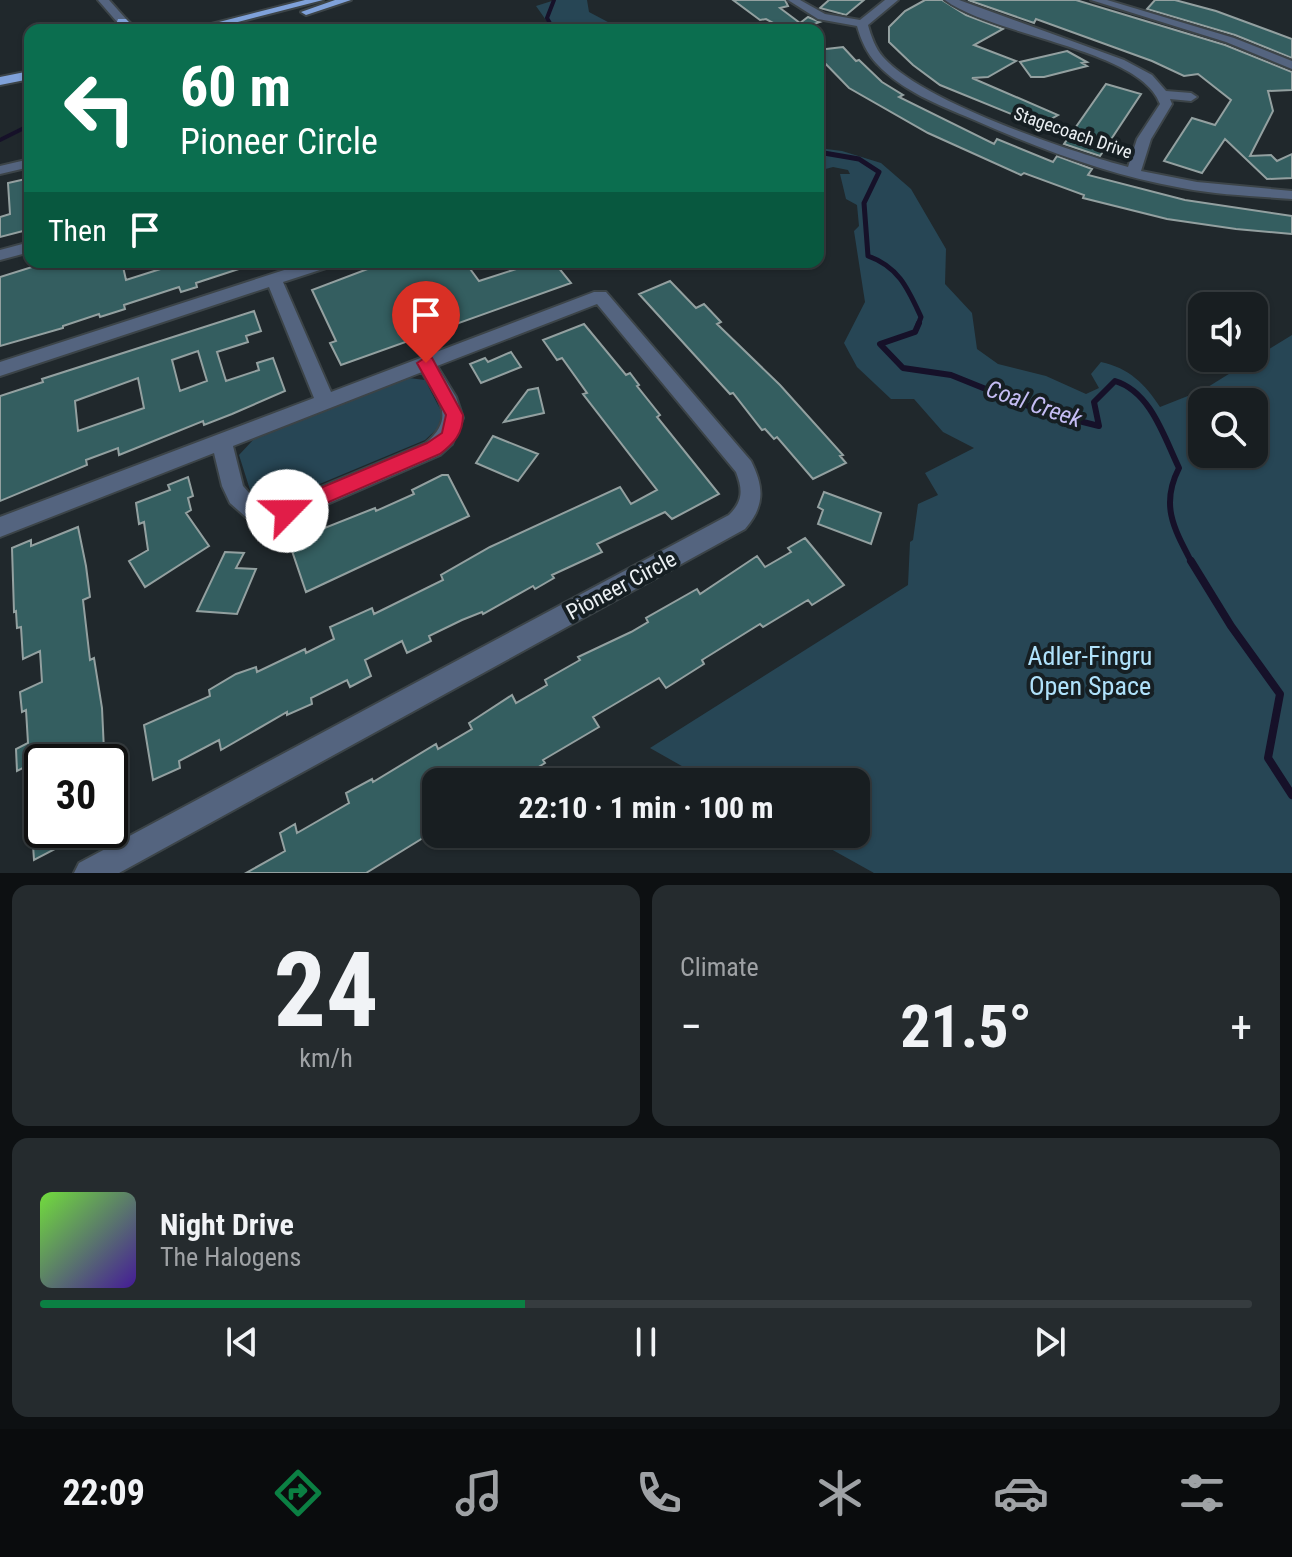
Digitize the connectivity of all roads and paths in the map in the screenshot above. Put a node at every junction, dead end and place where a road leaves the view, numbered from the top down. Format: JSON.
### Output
{"nodes":[{"id":1,"x":103,"y":0,"type":"edge"},
{"id":2,"x":318,"y":0,"type":"edge"},
{"id":3,"x":346,"y":0,"type":"edge"},
{"id":4,"x":793,"y":0,"type":"edge"},
{"id":5,"x":893,"y":0,"type":"edge"},
{"id":6,"x":950,"y":0,"type":"edge"},
{"id":7,"x":1096,"y":0,"type":"edge"},
{"id":8,"x":119,"y":24,"type":"edge"},
{"id":9,"x":218,"y":24,"type":"edge"},
{"id":10,"x":255,"y":24,"type":"edge"},
{"id":11,"x":862,"y":24,"type":"junction"},
{"id":12,"x":1292,"y":65,"type":"edge"},
{"id":13,"x":24,"y":66,"type":"edge"},
{"id":14,"x":0,"y":71,"type":"edge"},
{"id":15,"x":24,"y":76,"type":"edge"},
{"id":16,"x":0,"y":81,"type":"edge"},
{"id":17,"x":1163,"y":94,"type":"junction"},
{"id":18,"x":1191,"y":97,"type":"dead end"},
{"id":19,"x":24,"y":164,"type":"edge"},
{"id":20,"x":0,"y":170,"type":"edge"},
{"id":21,"x":1133,"y":172,"type":"junction"},
{"id":22,"x":1292,"y":195,"type":"edge"},
{"id":23,"x":24,"y":249,"type":"edge"},
{"id":24,"x":0,"y":255,"type":"edge"},
{"id":25,"x":308,"y":268,"type":"edge"},
{"id":26,"x":274,"y":279,"type":"junction"},
{"id":27,"x":426,"y":363,"type":"junction"},
{"id":28,"x":0,"y":369,"type":"edge"},
{"id":29,"x":325,"y":401,"type":"junction"},
{"id":30,"x":222,"y":442,"type":"junction"},
{"id":31,"x":0,"y":527,"type":"edge"},
{"id":32,"x":89,"y":873,"type":"edge"}],
"edges":[{"from":1,"to":8,"type":"street"},
{"from":2,"to":9,"type":"main road"},
{"from":3,"to":10,"type":"main road"},
{"from":4,"to":11,"type":"street"},
{"from":5,"to":11,"type":"street"},
{"from":6,"to":17,"type":"street"},
{"from":7,"to":12,"type":"street"},
{"from":11,"to":21,"type":"street","name":"Stagecoach Drive"},
{"from":13,"to":14,"type":"main road"},
{"from":15,"to":16,"type":"main road"},
{"from":17,"to":18,"type":"street"},
{"from":17,"to":21,"type":"street"},
{"from":19,"to":20,"type":"street"},
{"from":21,"to":22,"type":"street","name":"Stagecoach Drive"},
{"from":23,"to":24,"type":"street"},
{"from":25,"to":26,"type":"street"},
{"from":26,"to":28,"type":"street"},
{"from":26,"to":29,"type":"street"},
{"from":27,"to":29,"type":"street","name":"Pioneer Circle"},
{"from":27,"to":30,"type":"street"},
{"from":27,"to":32,"type":"street","name":"Pioneer Circle"},
{"from":29,"to":30,"type":"street","name":"Pioneer Circle"},
{"from":30,"to":31,"type":"street","name":"Pioneer Circle"}]}
